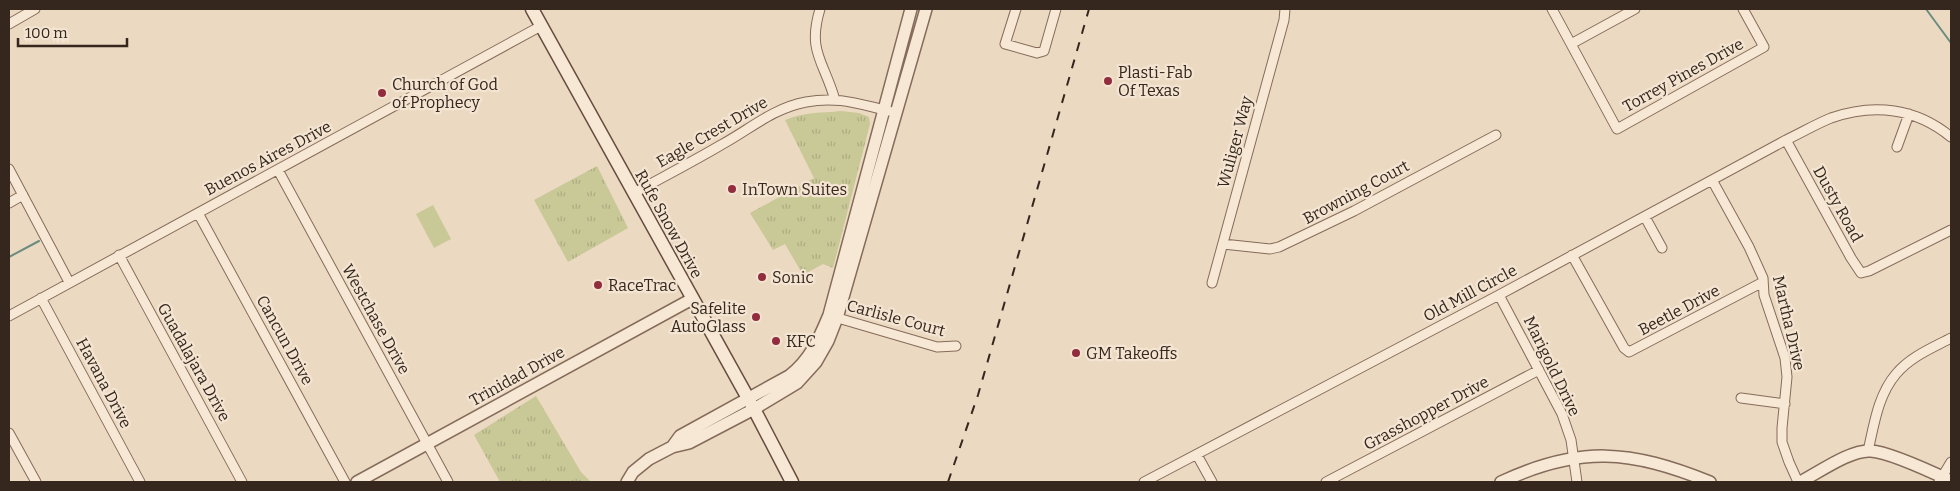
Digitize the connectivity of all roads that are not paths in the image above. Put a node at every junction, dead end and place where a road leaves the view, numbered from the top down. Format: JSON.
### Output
{"nodes":[{"id":1,"x":532,"y":9,"type":"edge"},
{"id":2,"x":820,"y":9,"type":"edge"},
{"id":3,"x":911,"y":9,"type":"edge"},
{"id":4,"x":926,"y":9,"type":"edge"},
{"id":5,"x":1016,"y":9,"type":"edge"},
{"id":6,"x":1056,"y":9,"type":"edge"},
{"id":7,"x":1284,"y":9,"type":"edge"},
{"id":8,"x":1552,"y":9,"type":"edge"},
{"id":9,"x":1635,"y":9,"type":"edge"},
{"id":10,"x":1744,"y":9,"type":"edge"},
{"id":11,"x":32,"y":10,"type":"edge"},
{"id":12,"x":9,"y":24,"type":"edge"},
{"id":13,"x":541,"y":26,"type":"junction"},
{"id":14,"x":1570,"y":44,"type":"junction"},
{"id":15,"x":835,"y":100,"type":"junction"},
{"id":16,"x":884,"y":110,"type":"junction"},
{"id":17,"x":896,"y":112,"type":"junction"},
{"id":18,"x":1910,"y":114,"type":"junction"},
{"id":19,"x":1496,"y":135,"type":"dead end"},
{"id":20,"x":1951,"y":137,"type":"edge"},
{"id":21,"x":1786,"y":140,"type":"junction"},
{"id":22,"x":1897,"y":147,"type":"dead end"},
{"id":23,"x":9,"y":169,"type":"edge"},
{"id":24,"x":278,"y":170,"type":"junction"},
{"id":25,"x":1712,"y":180,"type":"junction"},
{"id":26,"x":634,"y":193,"type":"junction"},
{"id":27,"x":23,"y":195,"type":"junction"},
{"id":28,"x":9,"y":203,"type":"edge"},
{"id":29,"x":198,"y":213,"type":"junction"},
{"id":30,"x":1644,"y":217,"type":"junction"},
{"id":31,"x":1951,"y":230,"type":"edge"},
{"id":32,"x":1223,"y":244,"type":"junction"},
{"id":33,"x":1662,"y":248,"type":"dead end"},
{"id":34,"x":119,"y":255,"type":"junction"},
{"id":35,"x":1572,"y":255,"type":"junction"},
{"id":36,"x":70,"y":282,"type":"junction"},
{"id":37,"x":1763,"y":282,"type":"junction"},
{"id":38,"x":1212,"y":283,"type":"dead end"},
{"id":39,"x":1500,"y":294,"type":"junction"},
{"id":40,"x":41,"y":298,"type":"junction"},
{"id":41,"x":692,"y":299,"type":"junction"},
{"id":42,"x":9,"y":316,"type":"edge"},
{"id":43,"x":833,"y":317,"type":"junction"},
{"id":44,"x":1951,"y":338,"type":"edge"},
{"id":45,"x":956,"y":346,"type":"dead end"},
{"id":46,"x":1540,"y":370,"type":"junction"},
{"id":47,"x":1742,"y":398,"type":"dead end"},
{"id":48,"x":751,"y":404,"type":"junction"},
{"id":49,"x":1785,"y":404,"type":"junction"},
{"id":50,"x":9,"y":433,"type":"edge"},
{"id":51,"x":427,"y":444,"type":"junction"},
{"id":52,"x":1868,"y":451,"type":"junction"},
{"id":53,"x":1197,"y":454,"type":"junction"},
{"id":54,"x":1574,"y":458,"type":"junction"},
{"id":55,"x":1951,"y":462,"type":"edge"},
{"id":56,"x":1944,"y":480,"type":"edge"},
{"id":57,"x":36,"y":482,"type":"edge"},
{"id":58,"x":140,"y":482,"type":"edge"},
{"id":59,"x":242,"y":482,"type":"edge"},
{"id":60,"x":345,"y":482,"type":"edge"},
{"id":61,"x":357,"y":482,"type":"edge"},
{"id":62,"x":448,"y":482,"type":"edge"},
{"id":63,"x":627,"y":482,"type":"edge"},
{"id":64,"x":792,"y":482,"type":"edge"},
{"id":65,"x":1144,"y":482,"type":"edge"},
{"id":66,"x":1212,"y":482,"type":"edge"},
{"id":67,"x":1326,"y":482,"type":"edge"},
{"id":68,"x":1501,"y":482,"type":"edge"},
{"id":69,"x":1577,"y":482,"type":"edge"},
{"id":70,"x":1710,"y":482,"type":"edge"},
{"id":71,"x":1799,"y":482,"type":"edge"}],
"edges":[{"from":1,"to":13,"type":"main road","name":"Rufe Snow Drive"},
{"from":2,"to":15,"type":"street"},
{"from":3,"to":16,"type":"street"},
{"from":4,"to":17,"type":"street"},
{"from":5,"to":6,"type":"street"},
{"from":7,"to":32,"type":"street","name":"Wuliger Way"},
{"from":8,"to":14,"type":"street"},
{"from":9,"to":14,"type":"street"},
{"from":10,"to":14,"type":"street","name":"Torrey Pines Drive"},
{"from":11,"to":12,"type":"street"},
{"from":13,"to":24,"type":"street","name":"Buenos Aires Drive"},
{"from":13,"to":26,"type":"main road","name":"Rufe Snow Drive"},
{"from":15,"to":16,"type":"street","name":"Eagle Crest Drive"},
{"from":15,"to":26,"type":"street","name":"Eagle Crest Drive"},
{"from":16,"to":17,"type":"street","name":"Eagle Crest Drive"},
{"from":16,"to":43,"type":"street"},
{"from":17,"to":43,"type":"street"},
{"from":18,"to":20,"type":"street","name":"Old Mill Circle"},
{"from":18,"to":21,"type":"street","name":"Old Mill Circle"},
{"from":18,"to":22,"type":"street"},
{"from":19,"to":32,"type":"street","name":"Browning Court"},
{"from":21,"to":25,"type":"street","name":"Old Mill Circle"},
{"from":21,"to":31,"type":"street","name":"Dusty Road"},
{"from":23,"to":27,"type":"street"},
{"from":24,"to":29,"type":"street","name":"Buenos Aires Drive"},
{"from":24,"to":51,"type":"street","name":"Westchase Drive"},
{"from":25,"to":30,"type":"street","name":"Old Mill Circle"},
{"from":25,"to":37,"type":"street","name":"Martha Drive"},
{"from":26,"to":41,"type":"main road","name":"Rufe Snow Drive"},
{"from":27,"to":28,"type":"street"},
{"from":27,"to":36,"type":"street"},
{"from":29,"to":34,"type":"street","name":"Buenos Aires Drive"},
{"from":29,"to":60,"type":"street","name":"Cancun Drive"},
{"from":30,"to":33,"type":"street"},
{"from":30,"to":35,"type":"street","name":"Old Mill Circle"},
{"from":32,"to":38,"type":"street","name":"Wuliger Way"},
{"from":34,"to":36,"type":"street","name":"Buenos Aires Drive"},
{"from":34,"to":59,"type":"street","name":"Guadalajara Drive"},
{"from":35,"to":37,"type":"street","name":"Beetle Drive"},
{"from":35,"to":39,"type":"street","name":"Old Mill Circle"},
{"from":36,"to":40,"type":"street","name":"Buenos Aires Drive"},
{"from":37,"to":49,"type":"street","name":"Martha Drive"},
{"from":39,"to":46,"type":"street","name":"Marigold Drive"},
{"from":39,"to":53,"type":"street","name":"Old Mill Circle"},
{"from":40,"to":42,"type":"street","name":"Buenos Aires Drive"},
{"from":40,"to":58,"type":"street","name":"Havana Drive"},
{"from":41,"to":48,"type":"main road","name":"Rufe Snow Drive"},
{"from":41,"to":51,"type":"street","name":"Trinidad Drive"},
{"from":43,"to":45,"type":"street","name":"Carlisle Court"},
{"from":43,"to":48,"type":"street"},
{"from":44,"to":52,"type":"street"},
{"from":46,"to":54,"type":"street","name":"Marigold Drive"},
{"from":46,"to":67,"type":"street","name":"Grasshopper Drive"},
{"from":47,"to":49,"type":"street"},
{"from":48,"to":63,"type":"street"},
{"from":48,"to":64,"type":"main road","name":"Rufe Snow Drive"},
{"from":49,"to":71,"type":"street","name":"Martha Drive"},
{"from":50,"to":57,"type":"street"},
{"from":51,"to":61,"type":"street","name":"Trinidad Drive"},
{"from":51,"to":62,"type":"street","name":"Westchase Drive"},
{"from":52,"to":56,"type":"street"},
{"from":52,"to":71,"type":"street"},
{"from":53,"to":65,"type":"street","name":"Old Mill Circle"},
{"from":53,"to":66,"type":"street"},
{"from":54,"to":68,"type":"street"},
{"from":54,"to":69,"type":"street","name":"Marigold Drive"},
{"from":54,"to":70,"type":"street"},
{"from":55,"to":56,"type":"street"}]}
